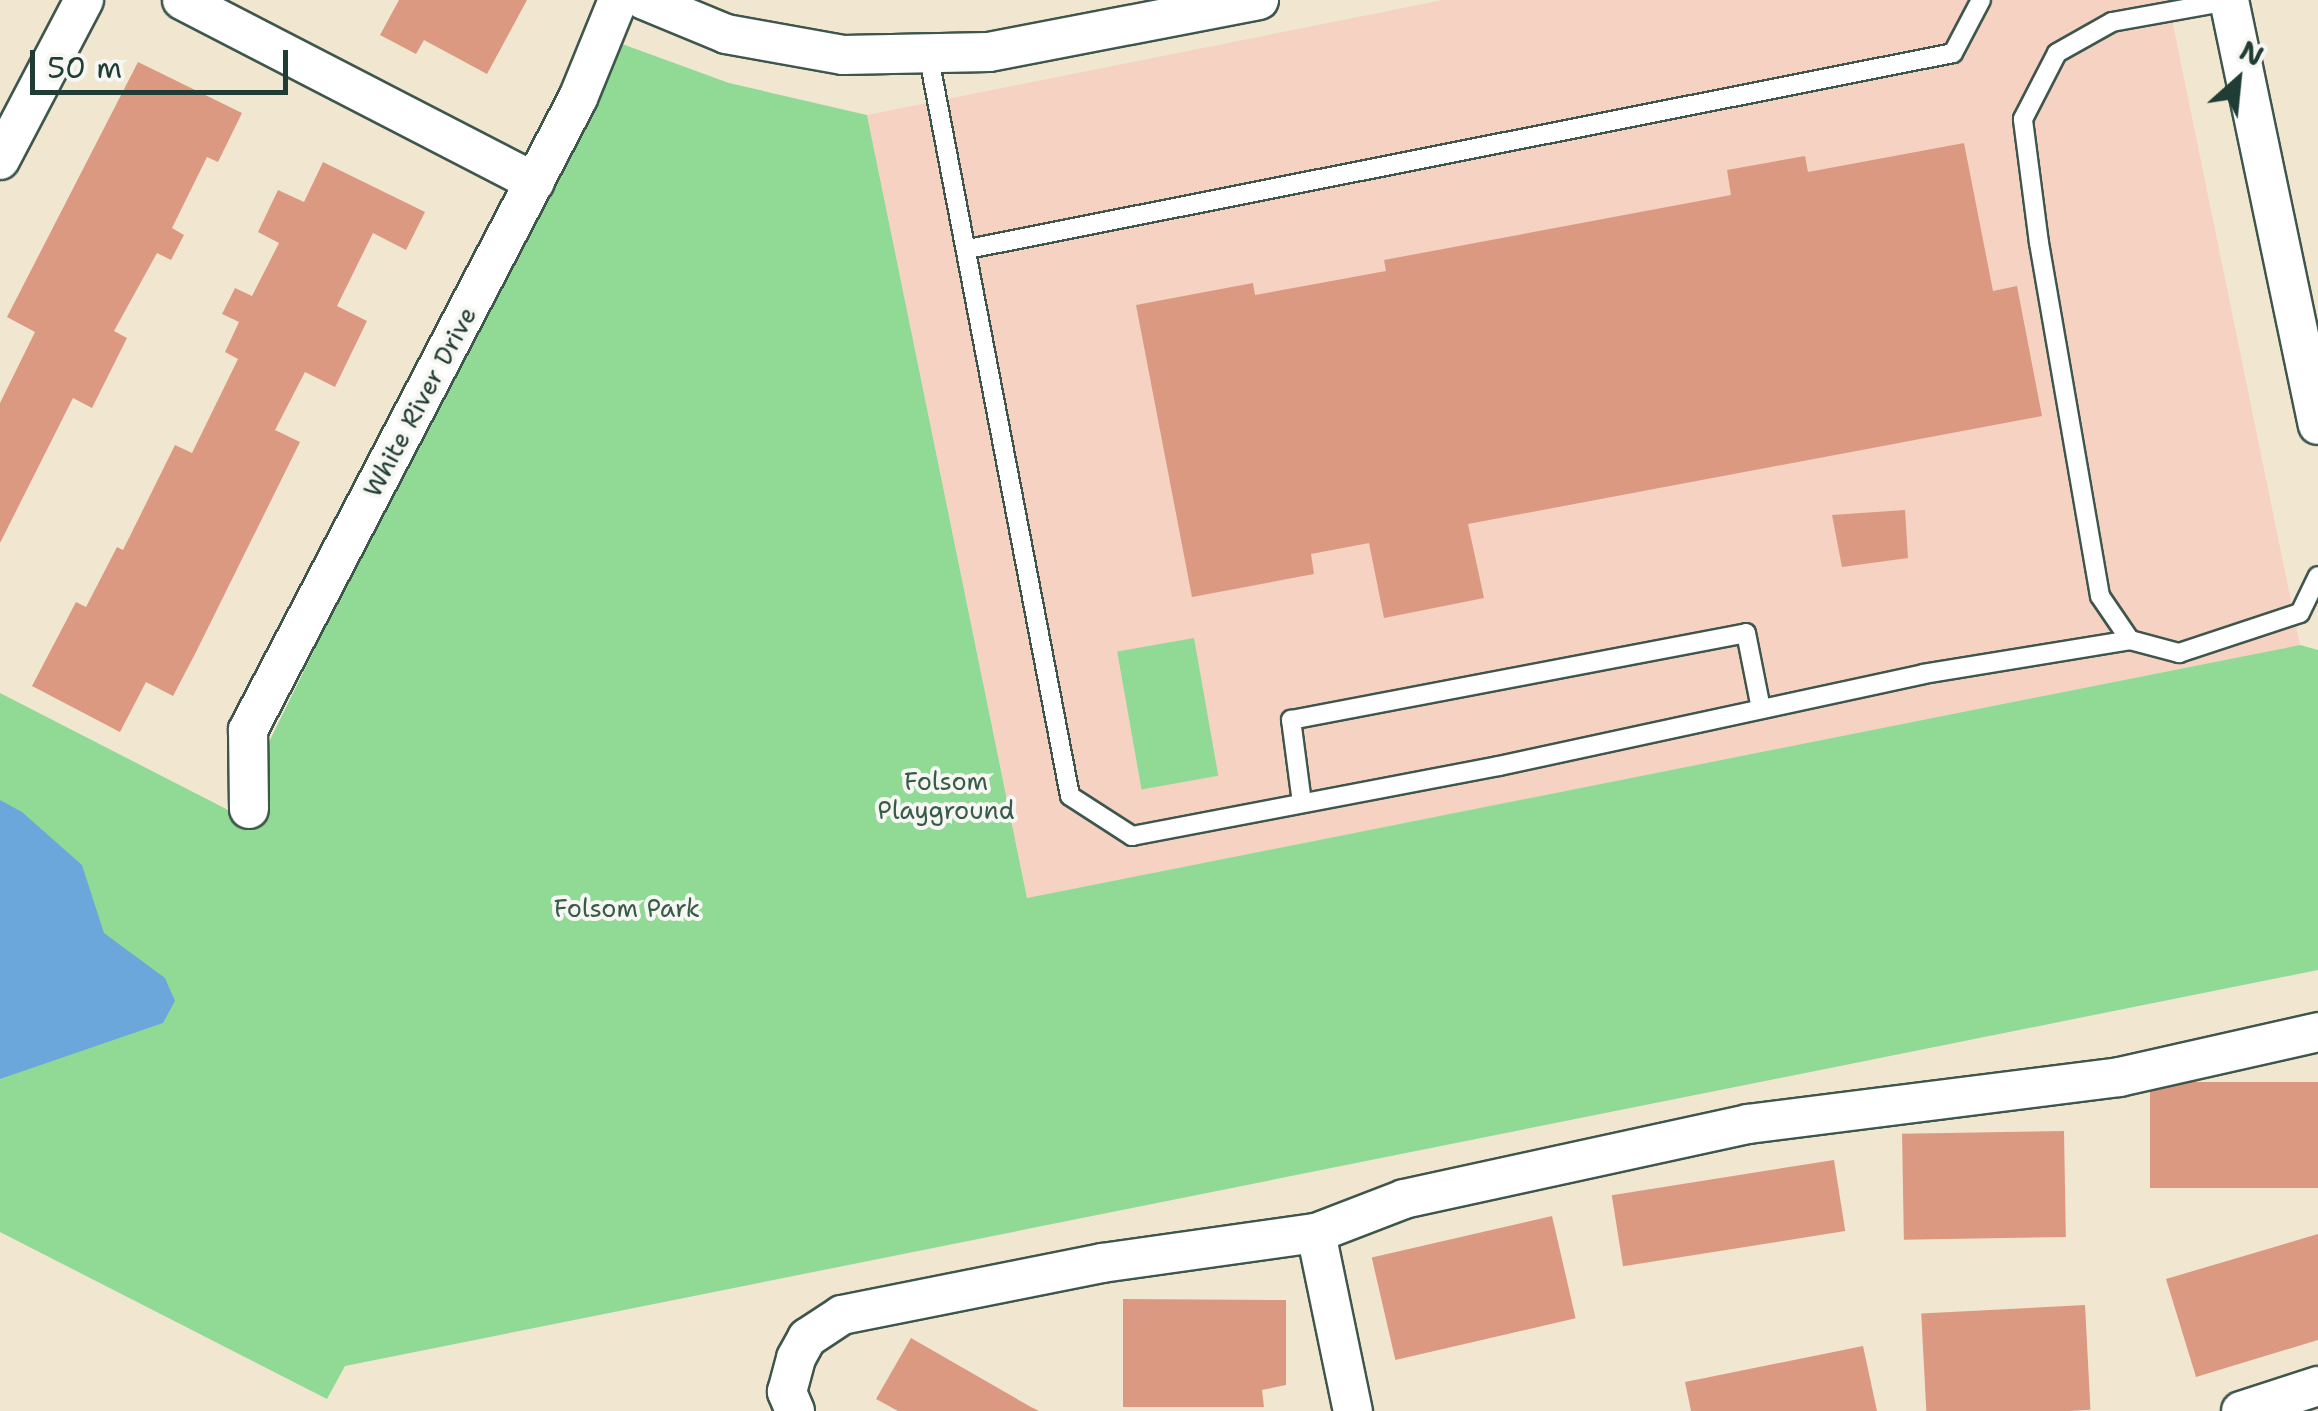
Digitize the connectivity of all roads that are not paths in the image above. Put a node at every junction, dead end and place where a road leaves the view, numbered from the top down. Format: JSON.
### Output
{"nodes":[{"id":1,"x":84,"y":0,"type":"edge"},
{"id":2,"x":182,"y":0,"type":"edge"},
{"id":3,"x":618,"y":0,"type":"edge"},
{"id":4,"x":644,"y":0,"type":"edge"},
{"id":5,"x":1258,"y":0,"type":"edge"},
{"id":6,"x":1981,"y":0,"type":"edge"},
{"id":7,"x":2229,"y":0,"type":"edge"},
{"id":8,"x":1214,"y":4,"type":"edge"},
{"id":9,"x":928,"y":53,"type":"junction"},
{"id":10,"x":0,"y":160,"type":"edge"},
{"id":11,"x":536,"y":182,"type":"junction"},
{"id":12,"x":968,"y":249,"type":"junction"},
{"id":13,"x":2318,"y":426,"type":"edge"},
{"id":14,"x":2318,"y":576,"type":"edge"},
{"id":15,"x":2130,"y":640,"type":"junction"},
{"id":16,"x":1761,"y":709,"type":"junction"},
{"id":17,"x":1302,"y":804,"type":"junction"},
{"id":18,"x":249,"y":809,"type":"dead end"},
{"id":19,"x":2318,"y":1032,"type":"edge"},
{"id":20,"x":1316,"y":1233,"type":"junction"},
{"id":21,"x":2318,"y":1386,"type":"edge"},
{"id":22,"x":795,"y":1411,"type":"edge"},
{"id":23,"x":1353,"y":1411,"type":"edge"},
{"id":24,"x":2242,"y":1411,"type":"edge"}],
"edges":[{"from":1,"to":10,"type":"street"},
{"from":2,"to":11,"type":"street"},
{"from":3,"to":11,"type":"street","name":"White River Drive"},
{"from":4,"to":9,"type":"street"},
{"from":5,"to":8,"type":"street"},
{"from":6,"to":12,"type":"lane"},
{"from":7,"to":13,"type":"street"},
{"from":7,"to":15,"type":"lane"},
{"from":8,"to":9,"type":"street"},
{"from":9,"to":12,"type":"lane"},
{"from":11,"to":18,"type":"street","name":"White River Drive"},
{"from":12,"to":17,"type":"lane"},
{"from":14,"to":15,"type":"lane"},
{"from":15,"to":16,"type":"lane"},
{"from":16,"to":17,"type":"lane"},
{"from":16,"to":17,"type":"lane"},
{"from":19,"to":20,"type":"street"},
{"from":20,"to":22,"type":"street"},
{"from":20,"to":23,"type":"street"},
{"from":21,"to":24,"type":"street"}]}
